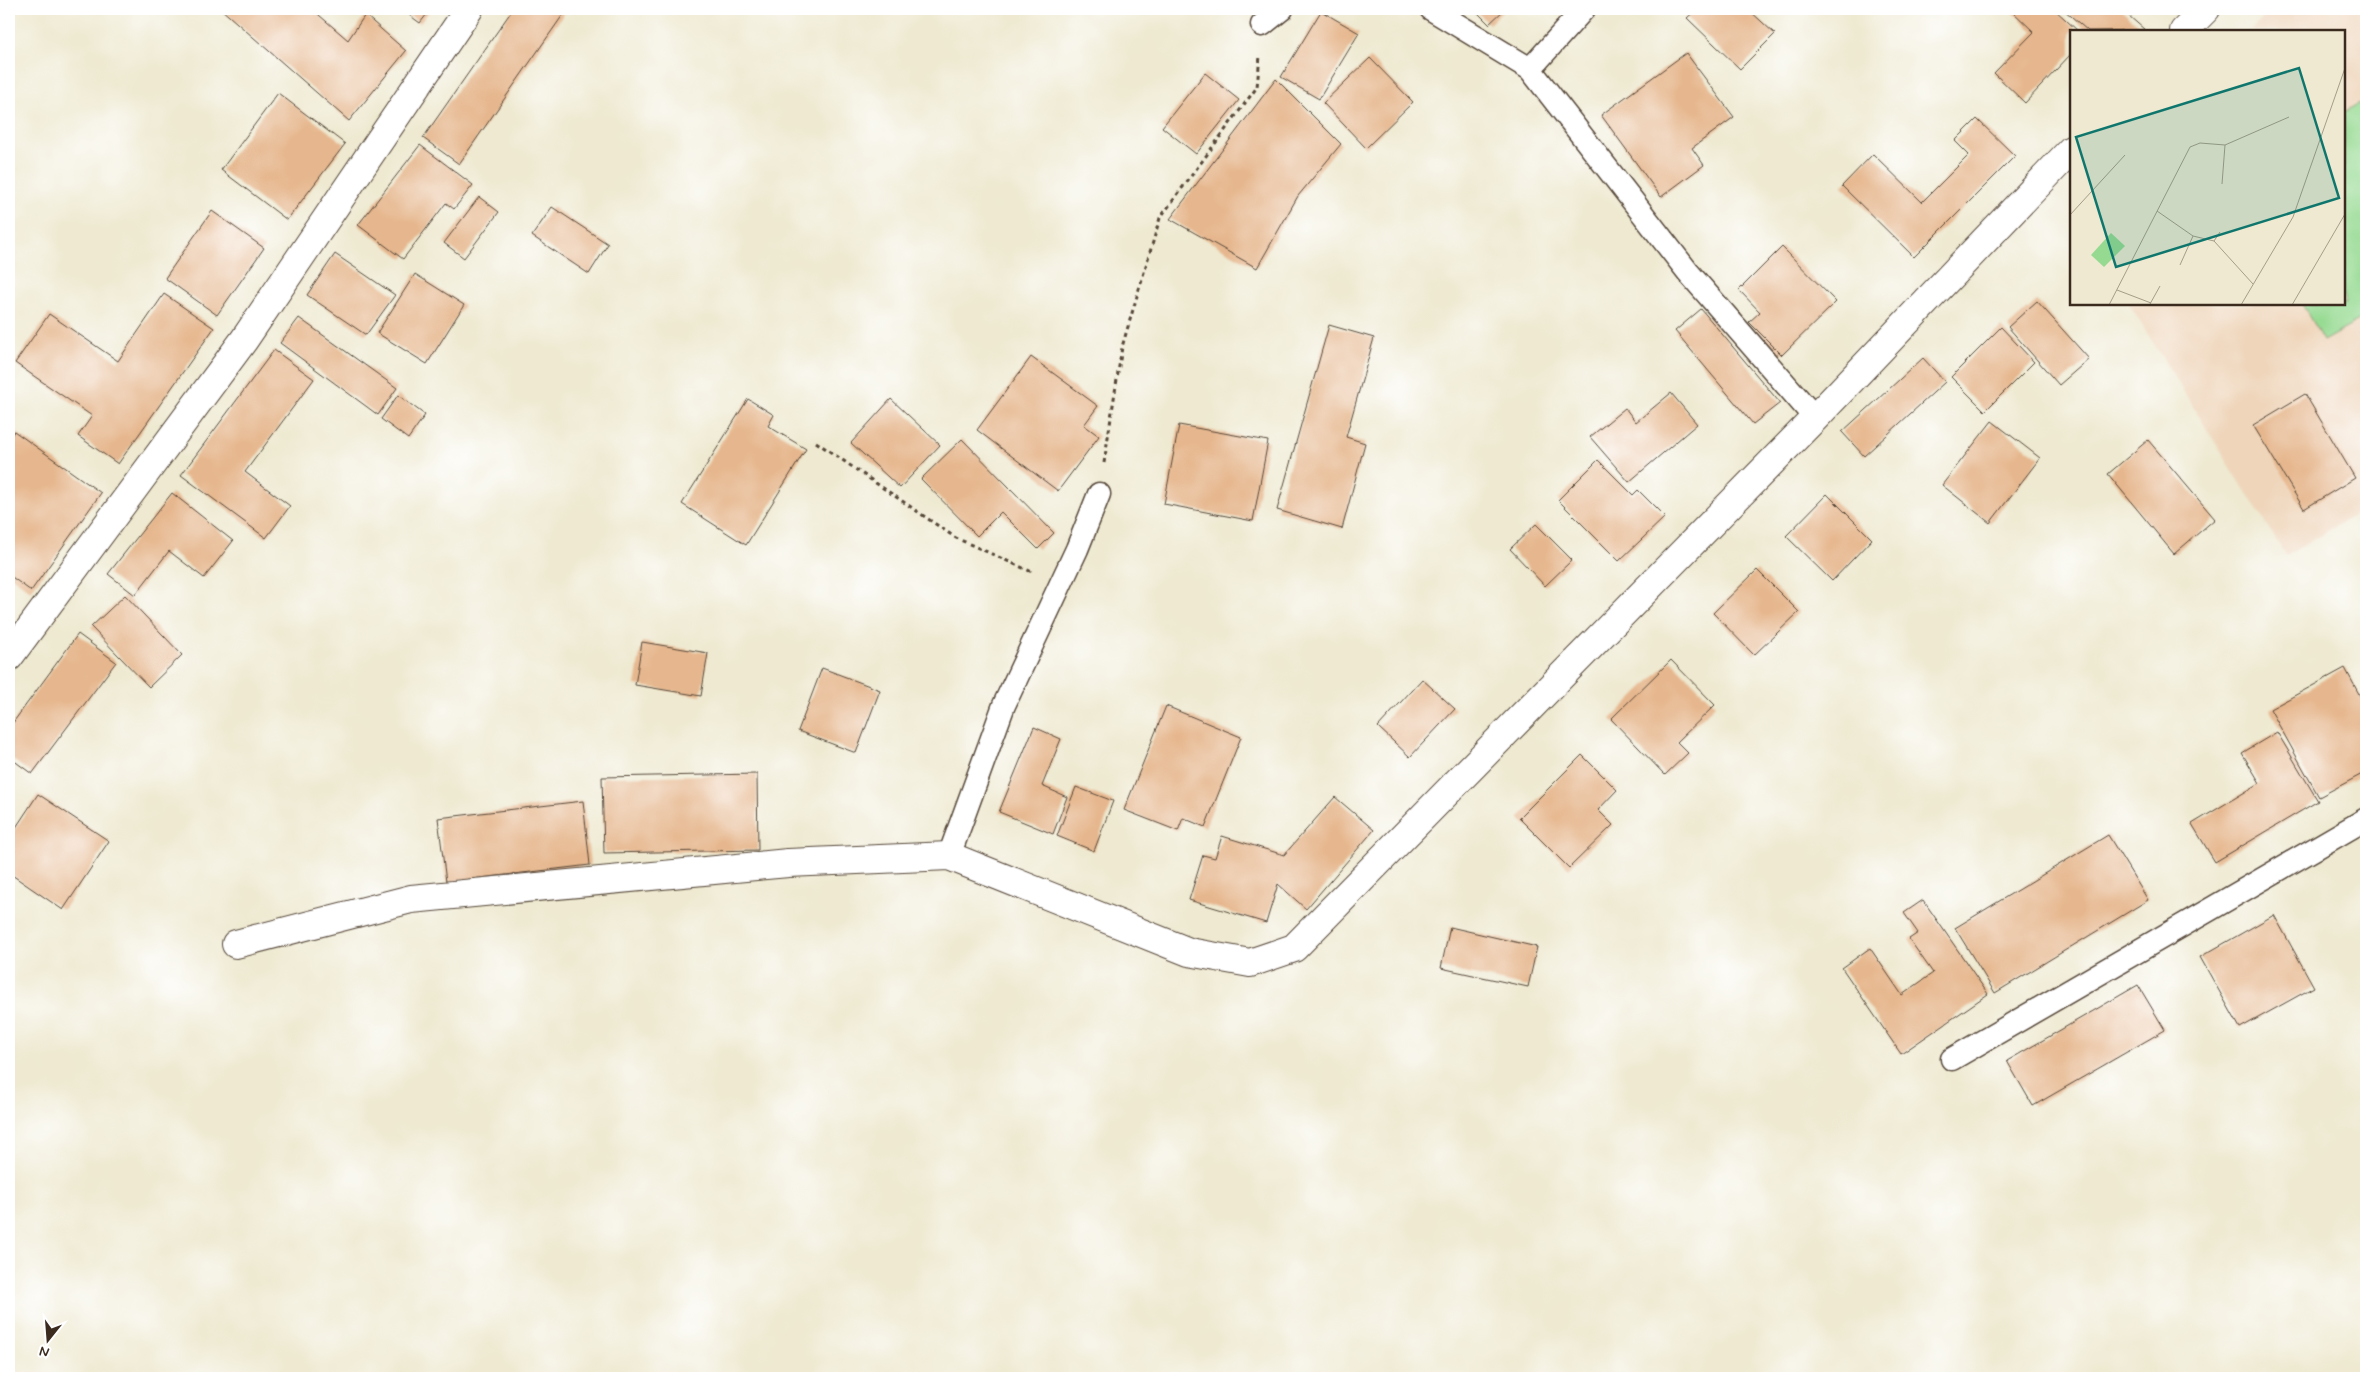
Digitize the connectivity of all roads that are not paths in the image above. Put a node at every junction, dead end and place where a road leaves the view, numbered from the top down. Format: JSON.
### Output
{"nodes":[{"id":1,"x":469,"y":9,"type":"edge"},
{"id":2,"x":1282,"y":9,"type":"edge"},
{"id":3,"x":1431,"y":9,"type":"edge"},
{"id":4,"x":1584,"y":9,"type":"edge"},
{"id":5,"x":2206,"y":9,"type":"edge"},
{"id":6,"x":1262,"y":25,"type":"road end"},
{"id":7,"x":2185,"y":30,"type":"edge"},
{"id":8,"x":1530,"y":69,"type":"junction"},
{"id":9,"x":2070,"y":151,"type":"edge"},
{"id":10,"x":1815,"y":418,"type":"junction"},
{"id":11,"x":1099,"y":494,"type":"road end"},
{"id":12,"x":9,"y":657,"type":"edge"},
{"id":13,"x":2366,"y":819,"type":"edge"},
{"id":14,"x":949,"y":856,"type":"junction"},
{"id":15,"x":236,"y":944,"type":"dead end"},
{"id":16,"x":1952,"y":1059,"type":"dead end"}],
"edges":[{"from":1,"to":12,"type":"street"},
{"from":2,"to":6,"type":"lane"},
{"from":3,"to":8,"type":"lane"},
{"from":4,"to":8,"type":"lane"},
{"from":5,"to":7,"type":"street"},
{"from":8,"to":10,"type":"lane"},
{"from":9,"to":10,"type":"street"},
{"from":10,"to":14,"type":"street"},
{"from":11,"to":14,"type":"lane"},
{"from":13,"to":16,"type":"lane"},
{"from":14,"to":15,"type":"street"}]}
